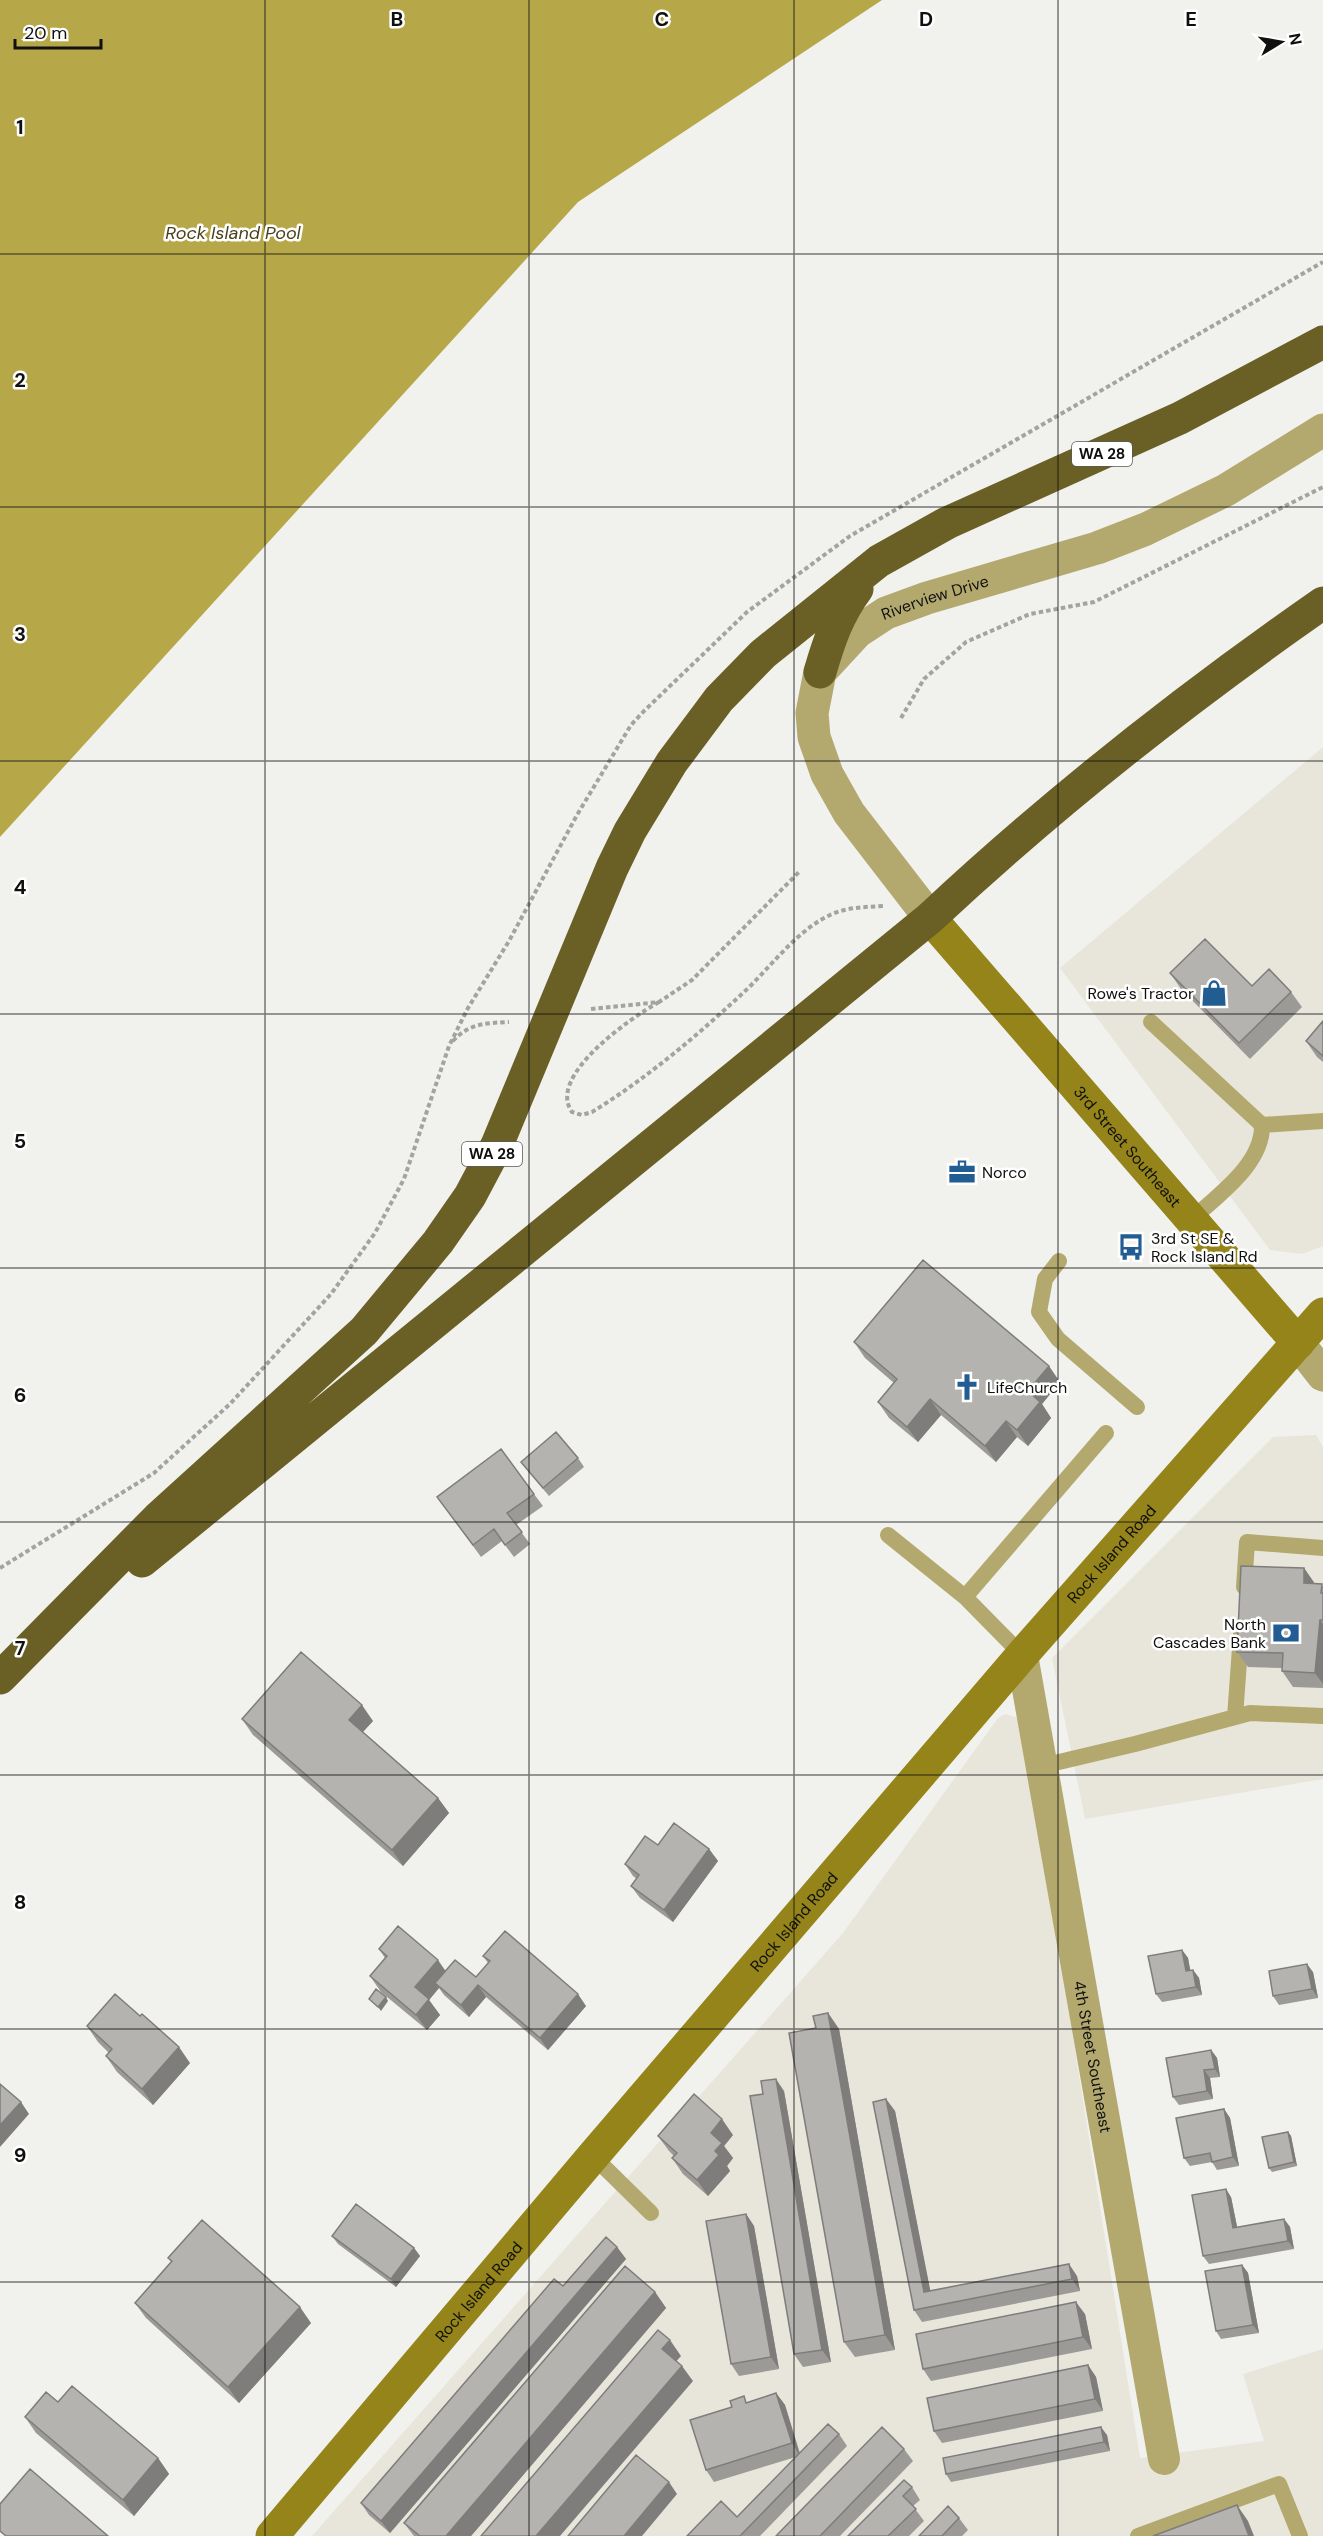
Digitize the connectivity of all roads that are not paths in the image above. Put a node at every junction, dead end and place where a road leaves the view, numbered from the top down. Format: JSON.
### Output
{"nodes":[{"id":1,"x":1323,"y":342,"type":"edge"},
{"id":2,"x":1323,"y":430,"type":"edge"},
{"id":3,"x":879,"y":561,"type":"junction"},
{"id":4,"x":1323,"y":603,"type":"edge"},
{"id":5,"x":820,"y":672,"type":"junction"},
{"id":6,"x":930,"y":918,"type":"junction"},
{"id":7,"x":1151,"y":1022,"type":"dead end"},
{"id":8,"x":1323,"y":1121,"type":"edge"},
{"id":9,"x":1262,"y":1125,"type":"junction"},
{"id":10,"x":1191,"y":1220,"type":"junction"},
{"id":11,"x":1059,"y":1261,"type":"dead end"},
{"id":12,"x":1323,"y":1314,"type":"edge"},
{"id":13,"x":1298,"y":1343,"type":"junction"},
{"id":14,"x":1323,"y":1375,"type":"edge"},
{"id":15,"x":1137,"y":1407,"type":"dead end"},
{"id":16,"x":1106,"y":1433,"type":"dead end"},
{"id":17,"x":888,"y":1534,"type":"dead end"},
{"id":18,"x":1323,"y":1548,"type":"edge"},
{"id":19,"x":966,"y":1597,"type":"junction"},
{"id":20,"x":1022,"y":1655,"type":"junction"},
{"id":21,"x":0,"y":1679,"type":"edge"},
{"id":22,"x":1323,"y":1716,"type":"edge"},
{"id":23,"x":1236,"y":1717,"type":"junction"},
{"id":24,"x":1042,"y":1766,"type":"junction"},
{"id":25,"x":593,"y":2156,"type":"junction"},
{"id":26,"x":651,"y":2212,"type":"dead end"},
{"id":27,"x":1164,"y":2459,"type":"dead end"},
{"id":28,"x":272,"y":2536,"type":"edge"},
{"id":29,"x":1138,"y":2536,"type":"edge"},
{"id":30,"x":1300,"y":2536,"type":"edge"}],
"edges":[{"from":1,"to":3,"type":"highway","number":"WA 28"},
{"from":2,"to":5,"type":"street","name":"Riverview Drive"},
{"from":3,"to":5,"type":"highway"},
{"from":3,"to":21,"type":"highway","number":"WA 28"},
{"from":4,"to":6,"type":"highway"},
{"from":5,"to":6,"type":"street"},
{"from":6,"to":10,"type":"main road","name":"3rd Street Southeast"},
{"from":6,"to":21,"type":"highway"},
{"from":7,"to":9,"type":"lane"},
{"from":8,"to":9,"type":"lane"},
{"from":9,"to":10,"type":"lane"},
{"from":10,"to":13,"type":"main road","name":"3rd Street Southeast"},
{"from":11,"to":15,"type":"lane"},
{"from":12,"to":13,"type":"main road","name":"Rock Island Road"},
{"from":13,"to":14,"type":"street","name":"3rd Street Southeast"},
{"from":13,"to":20,"type":"main road","name":"Rock Island Road"},
{"from":16,"to":19,"type":"lane"},
{"from":17,"to":19,"type":"lane"},
{"from":18,"to":23,"type":"lane"},
{"from":19,"to":20,"type":"lane"},
{"from":20,"to":24,"type":"street","name":"4th Street Southeast"},
{"from":20,"to":25,"type":"main road","name":"Rock Island Road"},
{"from":22,"to":23,"type":"lane"},
{"from":23,"to":24,"type":"lane"},
{"from":24,"to":27,"type":"street","name":"4th Street Southeast"},
{"from":25,"to":26,"type":"lane"},
{"from":25,"to":28,"type":"main road","name":"Rock Island Road"},
{"from":29,"to":30,"type":"lane"}]}
